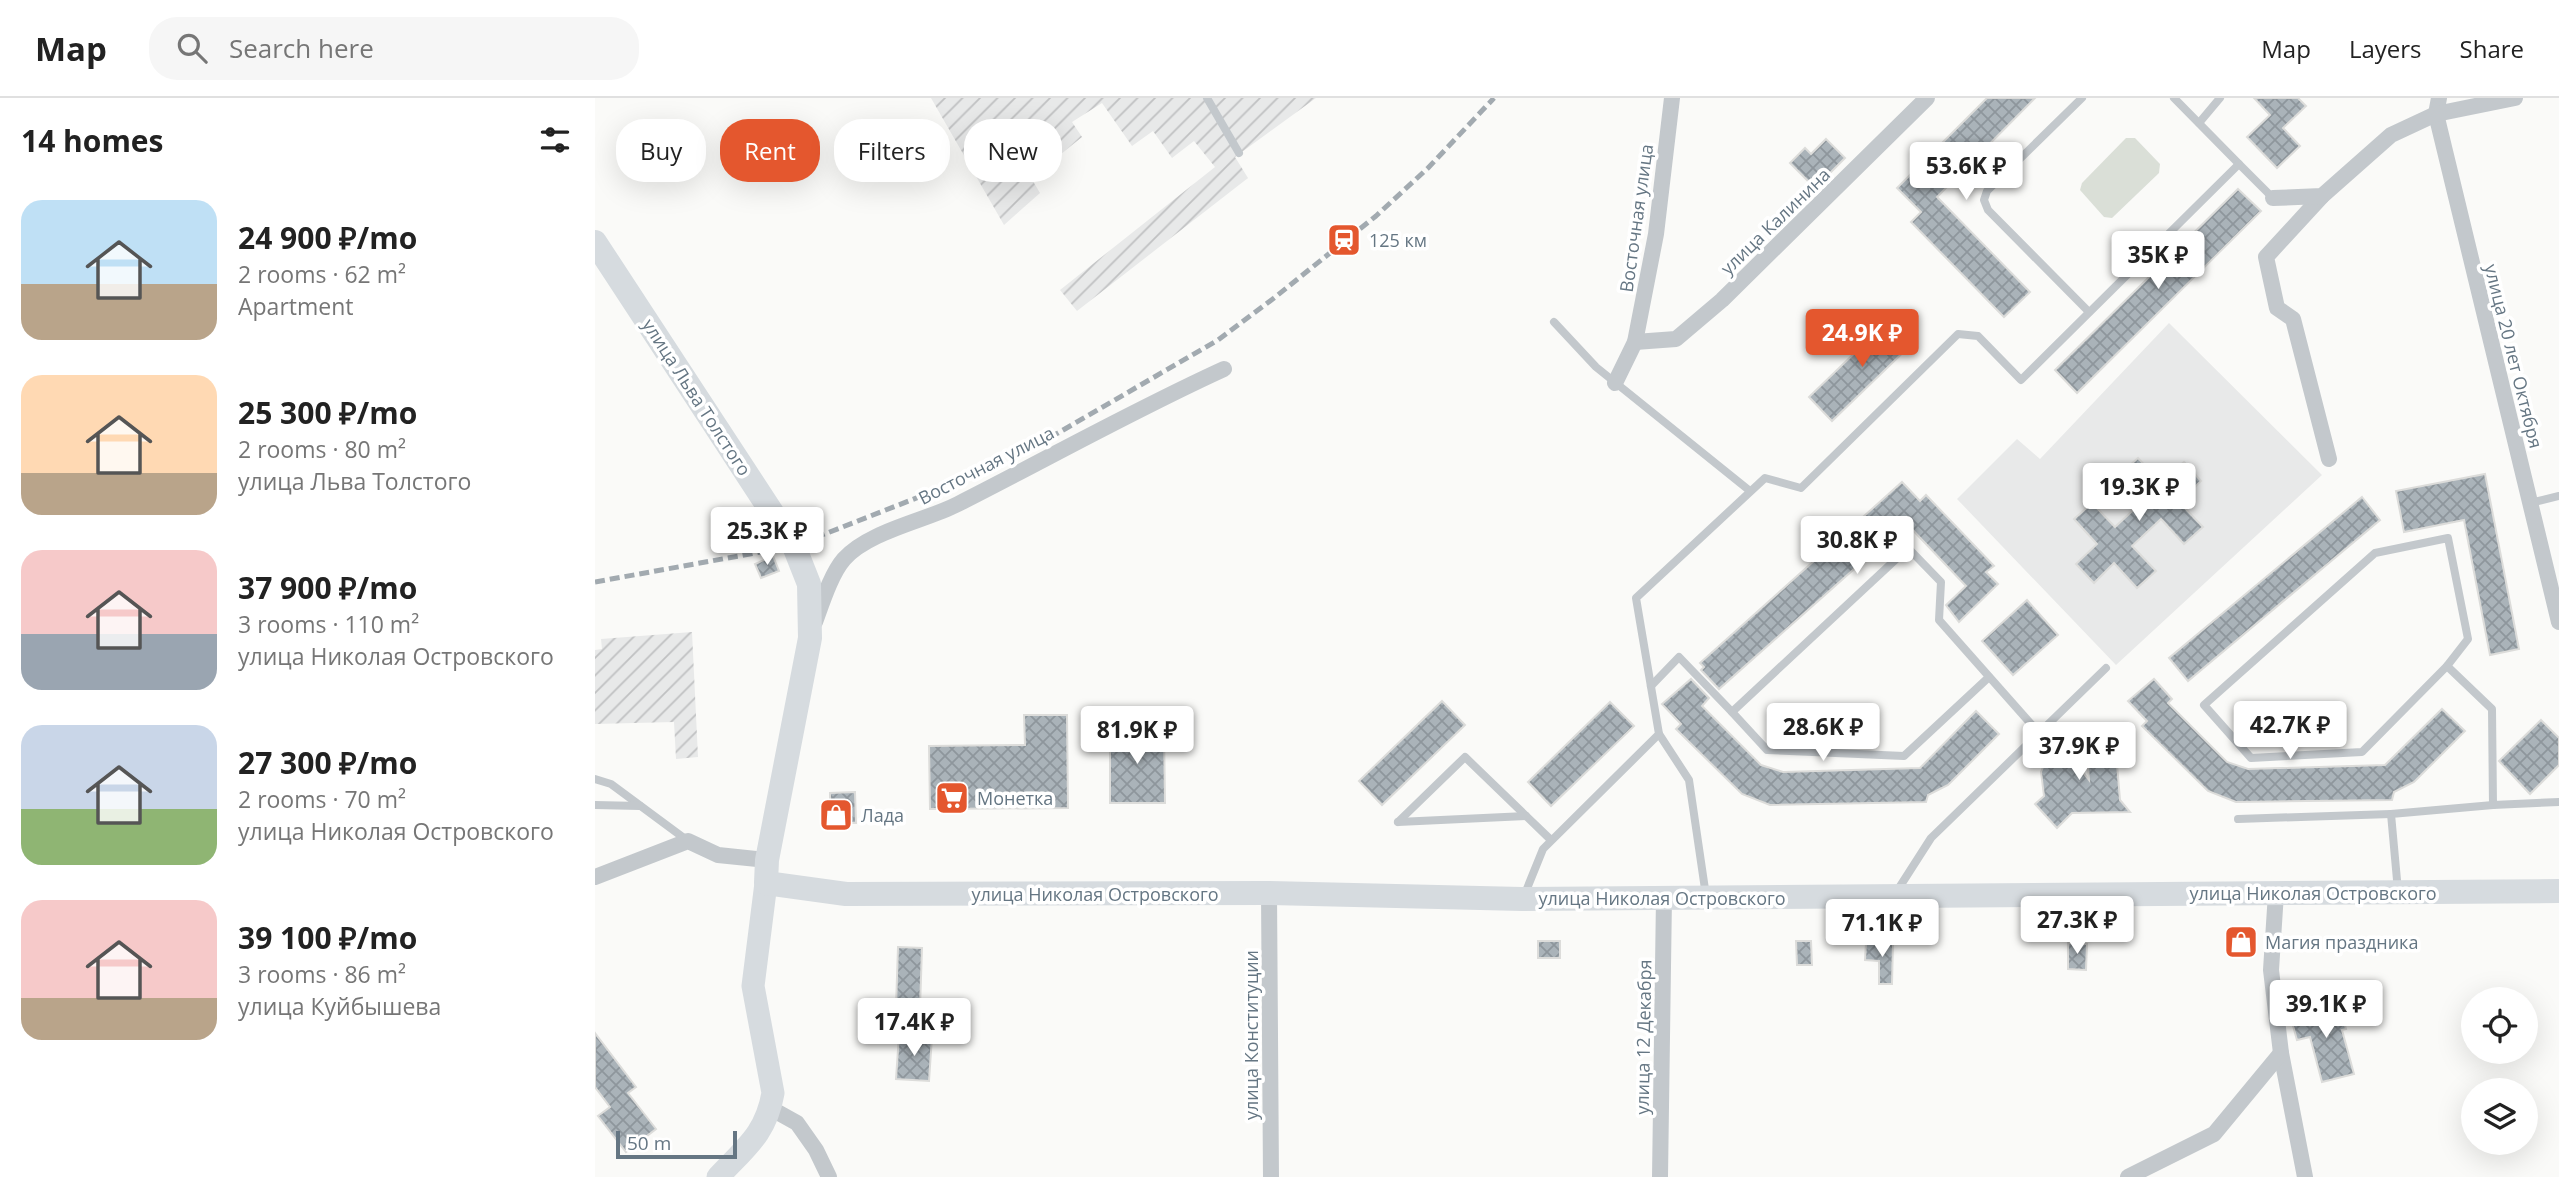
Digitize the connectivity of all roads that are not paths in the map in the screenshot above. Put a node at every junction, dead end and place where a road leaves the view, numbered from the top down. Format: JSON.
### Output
{"nodes":[{"id":1,"x":1207,"y":98,"type":"edge"},
{"id":2,"x":1672,"y":98,"type":"edge"},
{"id":3,"x":1927,"y":98,"type":"edge"},
{"id":4,"x":2082,"y":98,"type":"edge"},
{"id":5,"x":2174,"y":98,"type":"edge"},
{"id":6,"x":2220,"y":98,"type":"edge"},
{"id":7,"x":2515,"y":98,"type":"edge"},
{"id":8,"x":2438,"y":106,"type":"edge"},
{"id":9,"x":2199,"y":123,"type":"junction"},
{"id":10,"x":1240,"y":153,"type":"dead end"},
{"id":11,"x":2239,"y":164,"type":"junction"},
{"id":12,"x":2322,"y":196,"type":"junction"},
{"id":13,"x":2273,"y":198,"type":"joint"},
{"id":14,"x":595,"y":242,"type":"edge"},
{"id":15,"x":2089,"y":312,"type":"junction"},
{"id":16,"x":1554,"y":322,"type":"dead end"},
{"id":17,"x":1635,"y":342,"type":"junction"},
{"id":18,"x":1224,"y":369,"type":"dead end"},
{"id":19,"x":1615,"y":383,"type":"junction"},
{"id":20,"x":2329,"y":459,"type":"dead end"},
{"id":21,"x":1751,"y":491,"type":"junction"},
{"id":22,"x":2559,"y":496,"type":"edge"},
{"id":23,"x":2530,"y":503,"type":"junction"},
{"id":24,"x":2559,"y":622,"type":"edge"},
{"id":25,"x":810,"y":638,"type":"junction"},
{"id":26,"x":2447,"y":666,"type":"junction"},
{"id":27,"x":2106,"y":668,"type":"dead end"},
{"id":28,"x":1989,"y":677,"type":"junction"},
{"id":29,"x":1651,"y":686,"type":"junction"},
{"id":30,"x":1732,"y":712,"type":"junction"},
{"id":31,"x":2039,"y":733,"type":"junction"},
{"id":32,"x":1659,"y":734,"type":"junction"},
{"id":33,"x":595,"y":779,"type":"edge"},
{"id":34,"x":2559,"y":802,"type":"edge"},
{"id":35,"x":595,"y":805,"type":"edge"},
{"id":36,"x":2493,"y":805,"type":"junction"},
{"id":37,"x":640,"y":806,"type":"junction"},
{"id":38,"x":2391,"y":814,"type":"junction"},
{"id":39,"x":1526,"y":816,"type":"junction"},
{"id":40,"x":2238,"y":820,"type":"dead end"},
{"id":41,"x":1551,"y":840,"type":"junction"},
{"id":42,"x":688,"y":841,"type":"junction"},
{"id":43,"x":767,"y":871,"type":"junction"},
{"id":44,"x":595,"y":877,"type":"edge"},
{"id":45,"x":2559,"y":891,"type":"edge"},
{"id":46,"x":2399,"y":892,"type":"junction"},
{"id":47,"x":1269,"y":893,"type":"junction"},
{"id":48,"x":2276,"y":893,"type":"junction"},
{"id":49,"x":1664,"y":897,"type":"junction"},
{"id":50,"x":1894,"y":897,"type":"junction"},
{"id":51,"x":1706,"y":898,"type":"junction"},
{"id":52,"x":1522,"y":899,"type":"junction"},
{"id":53,"x":2281,"y":1053,"type":"junction"},
{"id":54,"x":770,"y":1108,"type":"junction"},
{"id":55,"x":718,"y":1177,"type":"edge"},
{"id":56,"x":829,"y":1177,"type":"edge"},
{"id":57,"x":1271,"y":1177,"type":"edge"},
{"id":58,"x":1660,"y":1177,"type":"edge"},
{"id":59,"x":2128,"y":1177,"type":"edge"},
{"id":60,"x":2305,"y":1177,"type":"edge"}],
"edges":[{"from":1,"to":10,"type":"lane"},
{"from":2,"to":17,"type":"street","name":"Восточная улица"},
{"from":3,"to":17,"type":"street","name":"улица Калинина"},
{"from":4,"to":15,"type":"lane"},
{"from":5,"to":9,"type":"lane"},
{"from":6,"to":9,"type":"lane"},
{"from":7,"to":8,"type":"street"},
{"from":8,"to":12,"type":"street"},
{"from":8,"to":23,"type":"street","name":"улица 20 лет Октября"},
{"from":9,"to":11,"type":"lane"},
{"from":11,"to":13,"type":"lane"},
{"from":11,"to":15,"type":"lane"},
{"from":12,"to":13,"type":"street"},
{"from":12,"to":20,"type":"street"},
{"from":14,"to":25,"type":"main road","name":"улица Льва Толстого"},
{"from":15,"to":21,"type":"lane"},
{"from":16,"to":19,"type":"lane"},
{"from":17,"to":19,"type":"street","name":"Восточная улица"},
{"from":18,"to":25,"type":"street","name":"Восточная улица"},
{"from":19,"to":21,"type":"lane"},
{"from":21,"to":29,"type":"lane"},
{"from":22,"to":23,"type":"lane"},
{"from":23,"to":24,"type":"street","name":"улица 20 лет Октября"},
{"from":25,"to":43,"type":"main road","name":"улица Льва Толстого"},
{"from":26,"to":26,"type":"lane"},
{"from":26,"to":36,"type":"lane"},
{"from":27,"to":31,"type":"lane"},
{"from":28,"to":30,"type":"lane"},
{"from":28,"to":30,"type":"lane"},
{"from":28,"to":31,"type":"lane"},
{"from":29,"to":30,"type":"lane"},
{"from":29,"to":32,"type":"lane"},
{"from":31,"to":50,"type":"lane"},
{"from":32,"to":41,"type":"lane"},
{"from":32,"to":51,"type":"lane"},
{"from":33,"to":37,"type":"lane"},
{"from":34,"to":36,"type":"lane"},
{"from":35,"to":37,"type":"lane"},
{"from":36,"to":38,"type":"lane"},
{"from":37,"to":42,"type":"lane"},
{"from":38,"to":40,"type":"lane"},
{"from":38,"to":46,"type":"lane"},
{"from":39,"to":39,"type":"lane"},
{"from":39,"to":41,"type":"lane"},
{"from":41,"to":52,"type":"lane"},
{"from":42,"to":43,"type":"street"},
{"from":42,"to":44,"type":"street"},
{"from":43,"to":47,"type":"main road","name":"улица Николая Островского"},
{"from":43,"to":54,"type":"main road"},
{"from":45,"to":46,"type":"main road","name":"улица Николая Островского"},
{"from":46,"to":48,"type":"main road","name":"улица Николая Островского"},
{"from":47,"to":52,"type":"main road","name":"улица Николая Островского"},
{"from":47,"to":57,"type":"street","name":"улица Конституции"},
{"from":48,"to":50,"type":"main road","name":"улица Николая Островского"},
{"from":48,"to":53,"type":"street"},
{"from":49,"to":51,"type":"main road","name":"улица Николая Островского"},
{"from":49,"to":52,"type":"main road","name":"улица Николая Островского"},
{"from":49,"to":58,"type":"street","name":"улица 12 Декабря"},
{"from":50,"to":51,"type":"main road","name":"улица Николая Островского"},
{"from":53,"to":59,"type":"street"},
{"from":53,"to":60,"type":"street"},
{"from":54,"to":55,"type":"main road"},
{"from":54,"to":56,"type":"street"}]}
